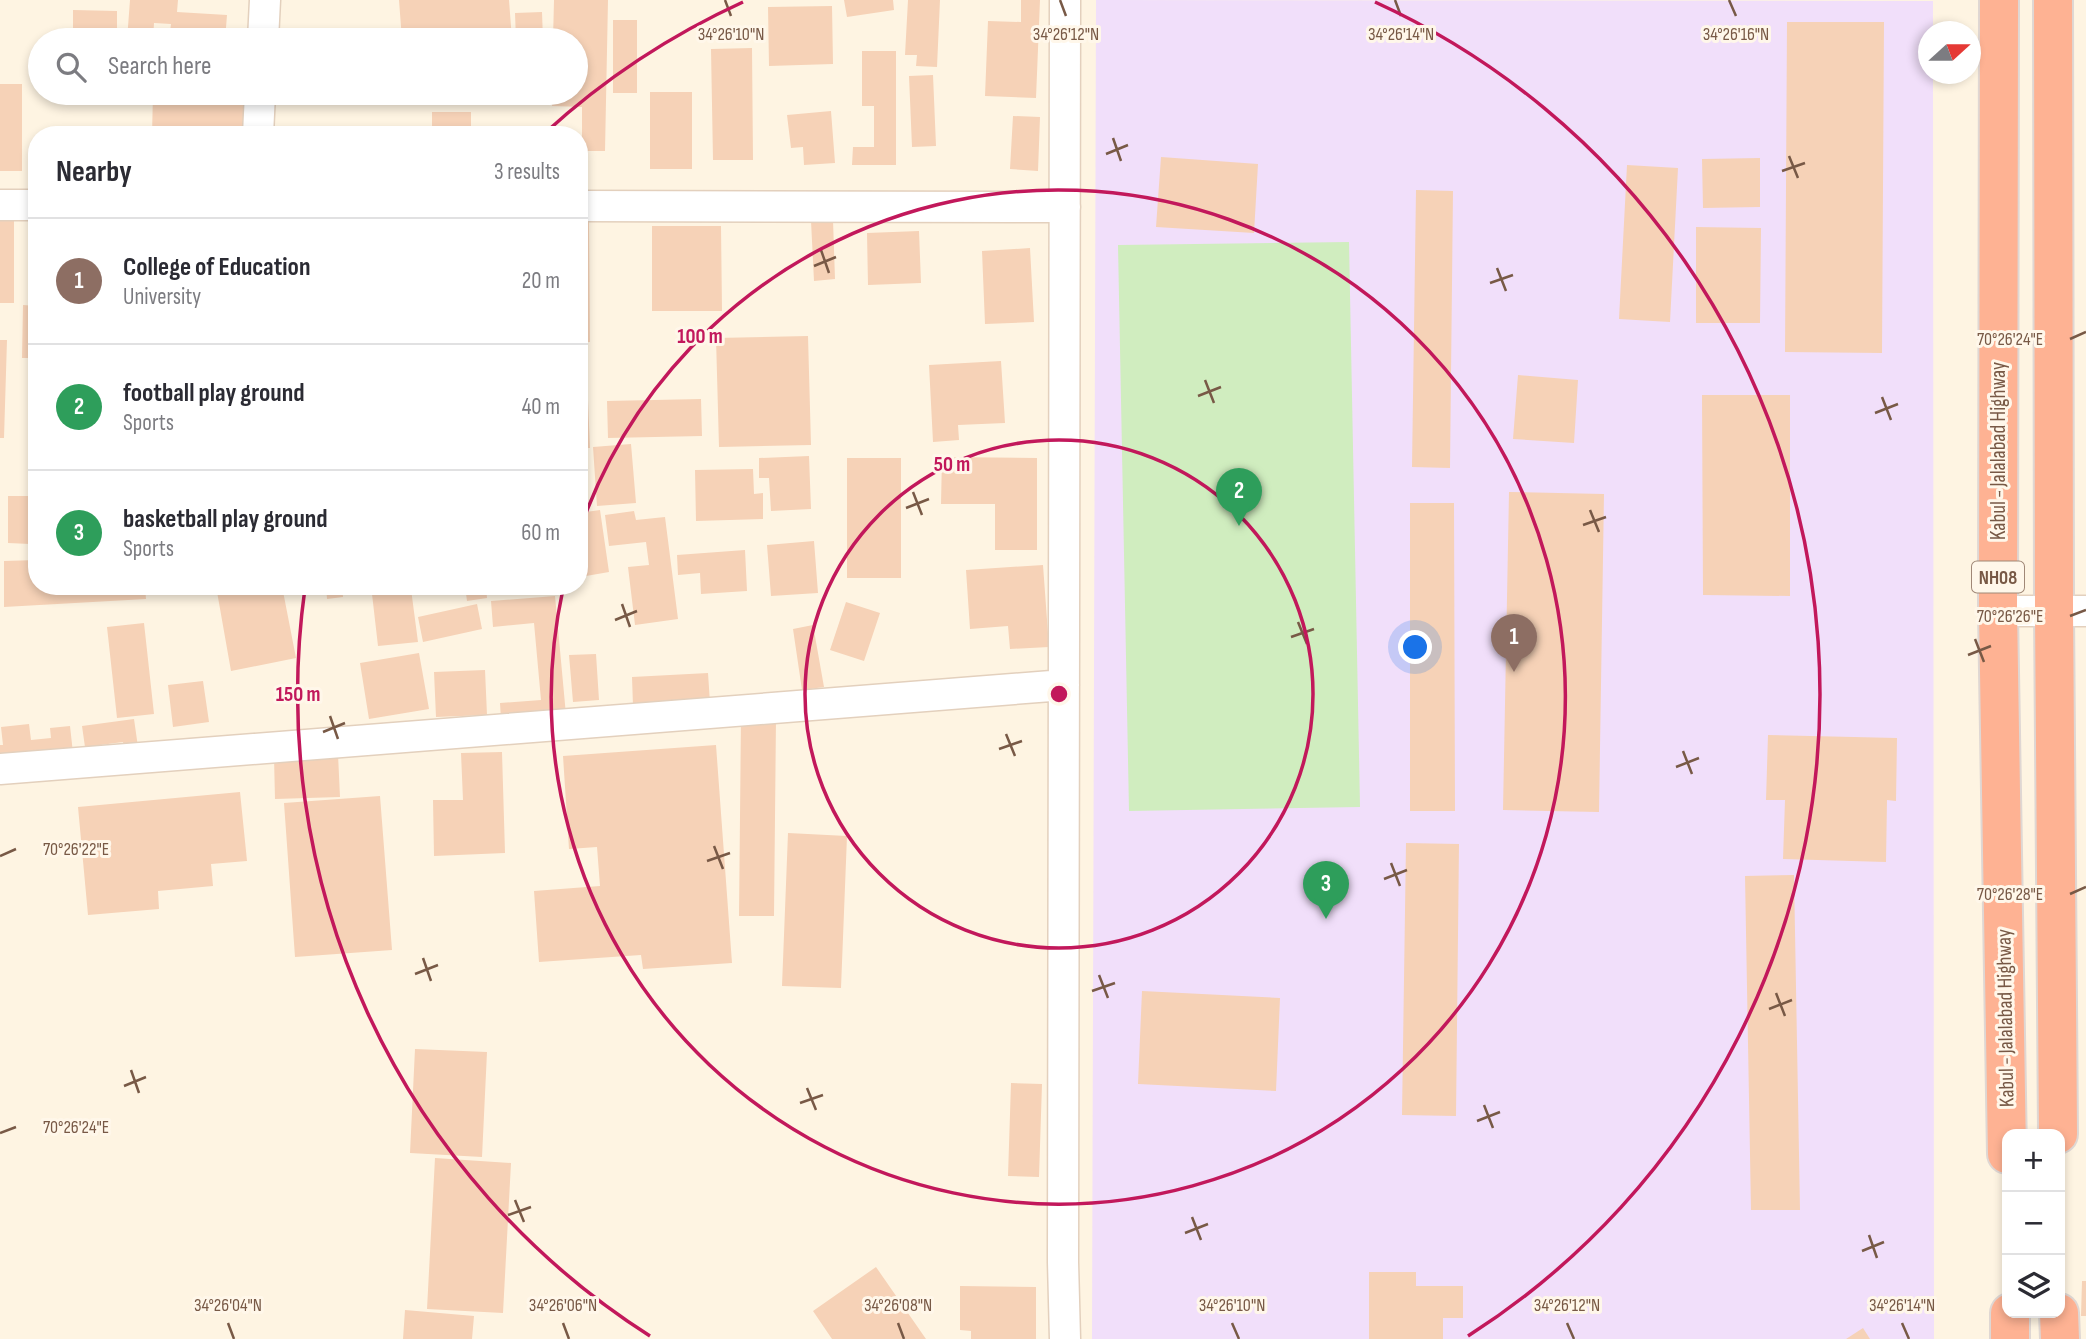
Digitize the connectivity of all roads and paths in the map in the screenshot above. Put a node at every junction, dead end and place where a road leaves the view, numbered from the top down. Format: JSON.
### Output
{"nodes":[{"id":1,"x":265,"y":0,"type":"edge"},
{"id":2,"x":1065,"y":0,"type":"edge"},
{"id":3,"x":1999,"y":0,"type":"edge"},
{"id":4,"x":2053,"y":0,"type":"edge"},
{"id":5,"x":264,"y":28,"type":"edge"},
{"id":6,"x":259,"y":105,"type":"edge"},
{"id":7,"x":258,"y":126,"type":"edge"},
{"id":8,"x":0,"y":205,"type":"edge"},
{"id":9,"x":28,"y":205,"type":"edge"},
{"id":10,"x":588,"y":206,"type":"edge"},
{"id":11,"x":1065,"y":207,"type":"junction"},
{"id":12,"x":1998,"y":611,"type":"junction"},
{"id":13,"x":2070,"y":611,"type":"edge"},
{"id":14,"x":1064,"y":685,"type":"junction"},
{"id":15,"x":0,"y":769,"type":"edge"},
{"id":16,"x":2007,"y":1129,"type":"edge"},
{"id":17,"x":2058,"y":1129,"type":"edge"},
{"id":18,"x":2010,"y":1318,"type":"edge"},
{"id":19,"x":2059,"y":1318,"type":"edge"},
{"id":20,"x":1065,"y":1339,"type":"edge"},
{"id":21,"x":2010,"y":1339,"type":"edge"},
{"id":22,"x":2060,"y":1339,"type":"edge"}],
"edges":[{"from":1,"to":5,"type":"street"},
{"from":2,"to":11,"type":"street"},
{"from":3,"to":12,"type":"highway","name":"Kabul - Jalalabad Highway","number":"NH08"},
{"from":4,"to":13,"type":"highway","number":"NH08"},
{"from":6,"to":7,"type":"street"},
{"from":8,"to":9,"type":"street"},
{"from":10,"to":11,"type":"street"},
{"from":11,"to":14,"type":"street"},
{"from":12,"to":13,"type":"street"},
{"from":12,"to":16,"type":"highway","name":"Kabul - Jalalabad Highway","number":"NH08"},
{"from":13,"to":17,"type":"highway","number":"NH08"},
{"from":14,"to":15,"type":"street"},
{"from":14,"to":20,"type":"street"},
{"from":18,"to":21,"type":"highway"},
{"from":19,"to":22,"type":"highway"}]}
